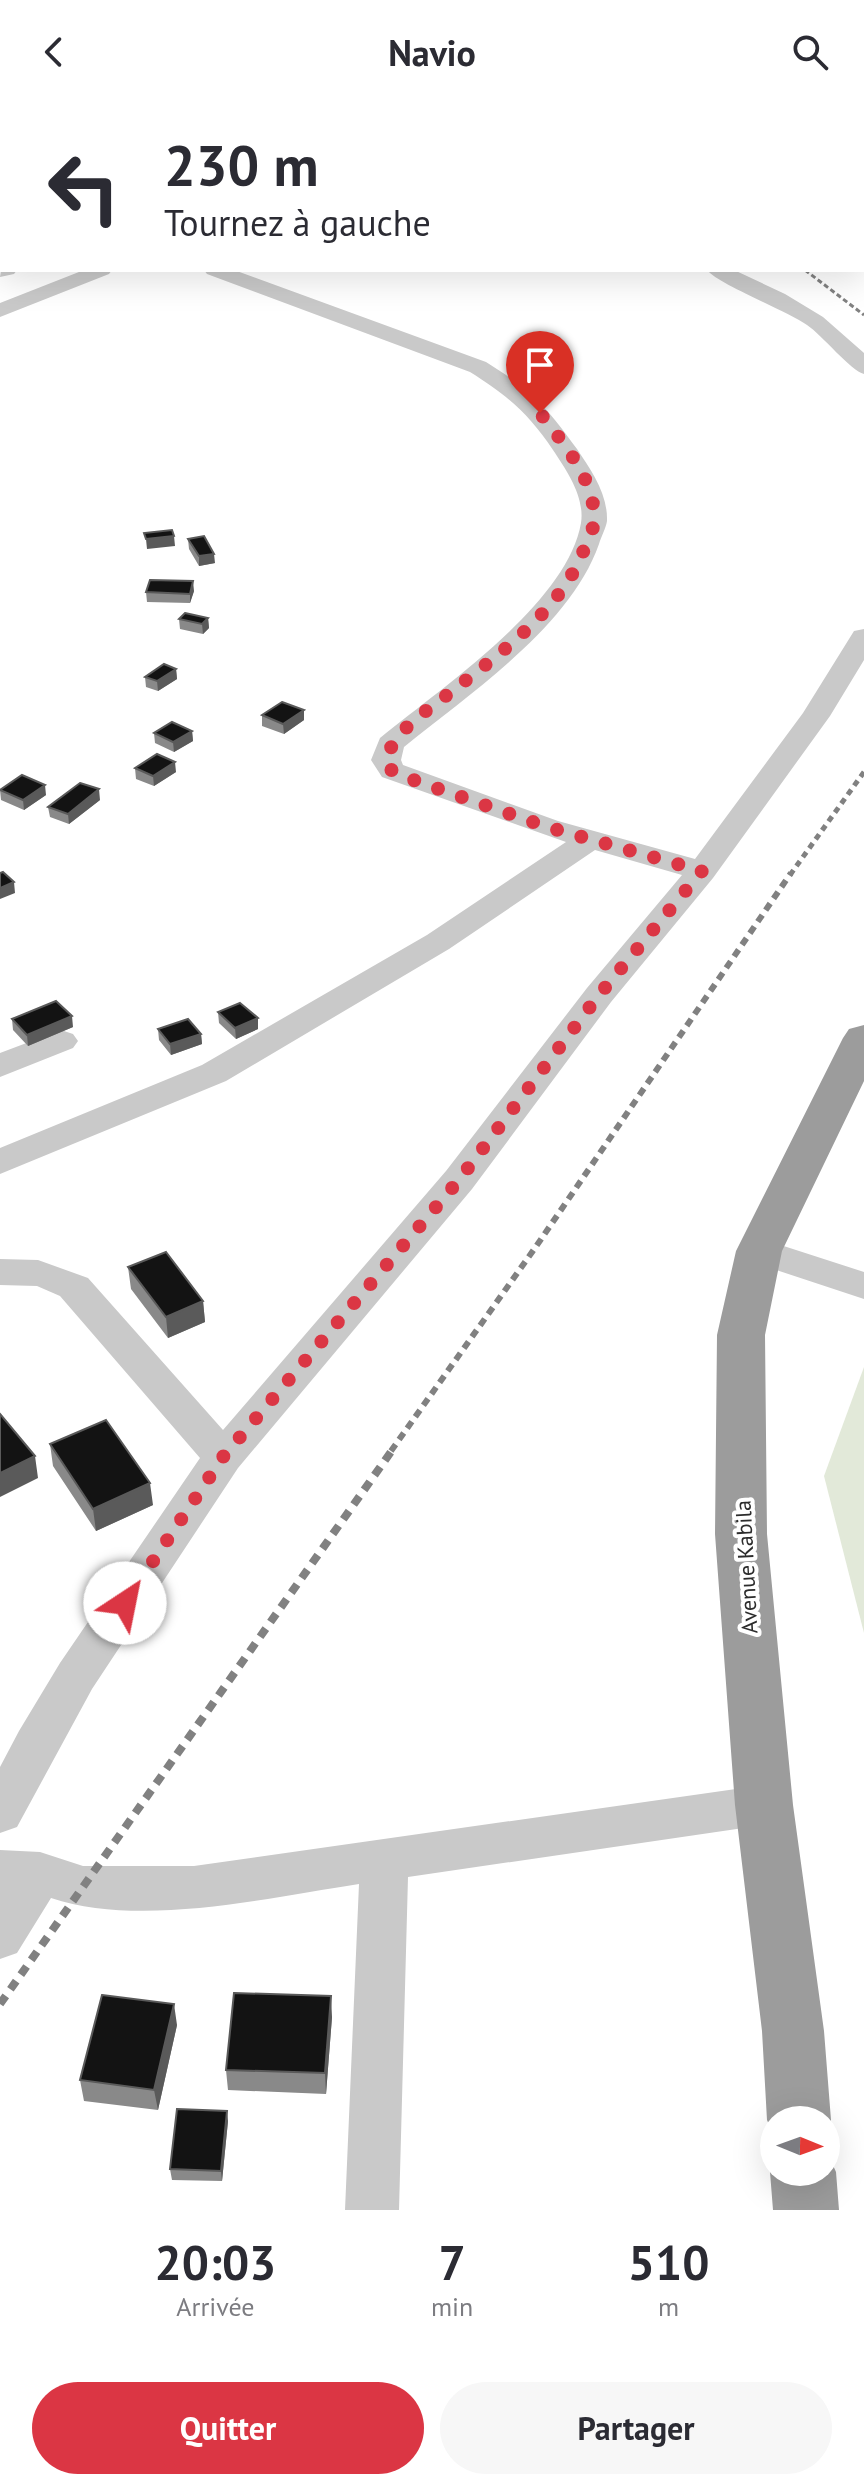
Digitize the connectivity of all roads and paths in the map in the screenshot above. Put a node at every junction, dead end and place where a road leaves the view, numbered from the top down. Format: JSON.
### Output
{"nodes":[{"id":1,"x":97,"y":272,"type":"edge"},
{"id":2,"x":220,"y":272,"type":"edge"},
{"id":3,"x":721,"y":272,"type":"edge"},
{"id":4,"x":0,"y":311,"type":"edge"},
{"id":5,"x":864,"y":367,"type":"edge"},
{"id":6,"x":864,"y":637,"type":"edge"},
{"id":7,"x":591,"y":839,"type":"junction"},
{"id":8,"x":702,"y":871,"type":"junction"},
{"id":9,"x":61,"y":1041,"type":"dead end"},
{"id":10,"x":861,"y":1048,"type":"edge"},
{"id":11,"x":0,"y":1066,"type":"edge"},
{"id":12,"x":0,"y":1162,"type":"edge"},
{"id":13,"x":759,"y":1251,"type":"junction"},
{"id":14,"x":0,"y":1272,"type":"edge"},
{"id":15,"x":864,"y":1286,"type":"edge"},
{"id":16,"x":223,"y":1457,"type":"junction"},
{"id":17,"x":764,"y":1805,"type":"junction"},
{"id":18,"x":0,"y":1813,"type":"edge"},
{"id":19,"x":384,"y":1859,"type":"junction"},
{"id":20,"x":20,"y":1872,"type":"edge"},
{"id":21,"x":0,"y":1937,"type":"edge"},
{"id":22,"x":798,"y":2106,"type":"edge"},
{"id":23,"x":804,"y":2186,"type":"edge"},
{"id":24,"x":372,"y":2210,"type":"edge"},
{"id":25,"x":806,"y":2210,"type":"edge"}],
"edges":[{"from":1,"to":4,"type":"street"},
{"from":2,"to":7,"type":"street"},
{"from":3,"to":5,"type":"street"},
{"from":6,"to":8,"type":"street"},
{"from":7,"to":8,"type":"street"},
{"from":7,"to":12,"type":"street"},
{"from":8,"to":16,"type":"street"},
{"from":9,"to":11,"type":"street"},
{"from":10,"to":13,"type":"highway","name":"Avenue Kabila"},
{"from":13,"to":15,"type":"street"},
{"from":13,"to":17,"type":"highway","name":"Avenue Kabila"},
{"from":14,"to":16,"type":"street"},
{"from":16,"to":18,"type":"street"},
{"from":17,"to":19,"type":"street"},
{"from":17,"to":22,"type":"highway","name":"Avenue Kabila"},
{"from":19,"to":20,"type":"street"},
{"from":19,"to":24,"type":"street"},
{"from":20,"to":21,"type":"street"},
{"from":23,"to":25,"type":"highway"}]}
